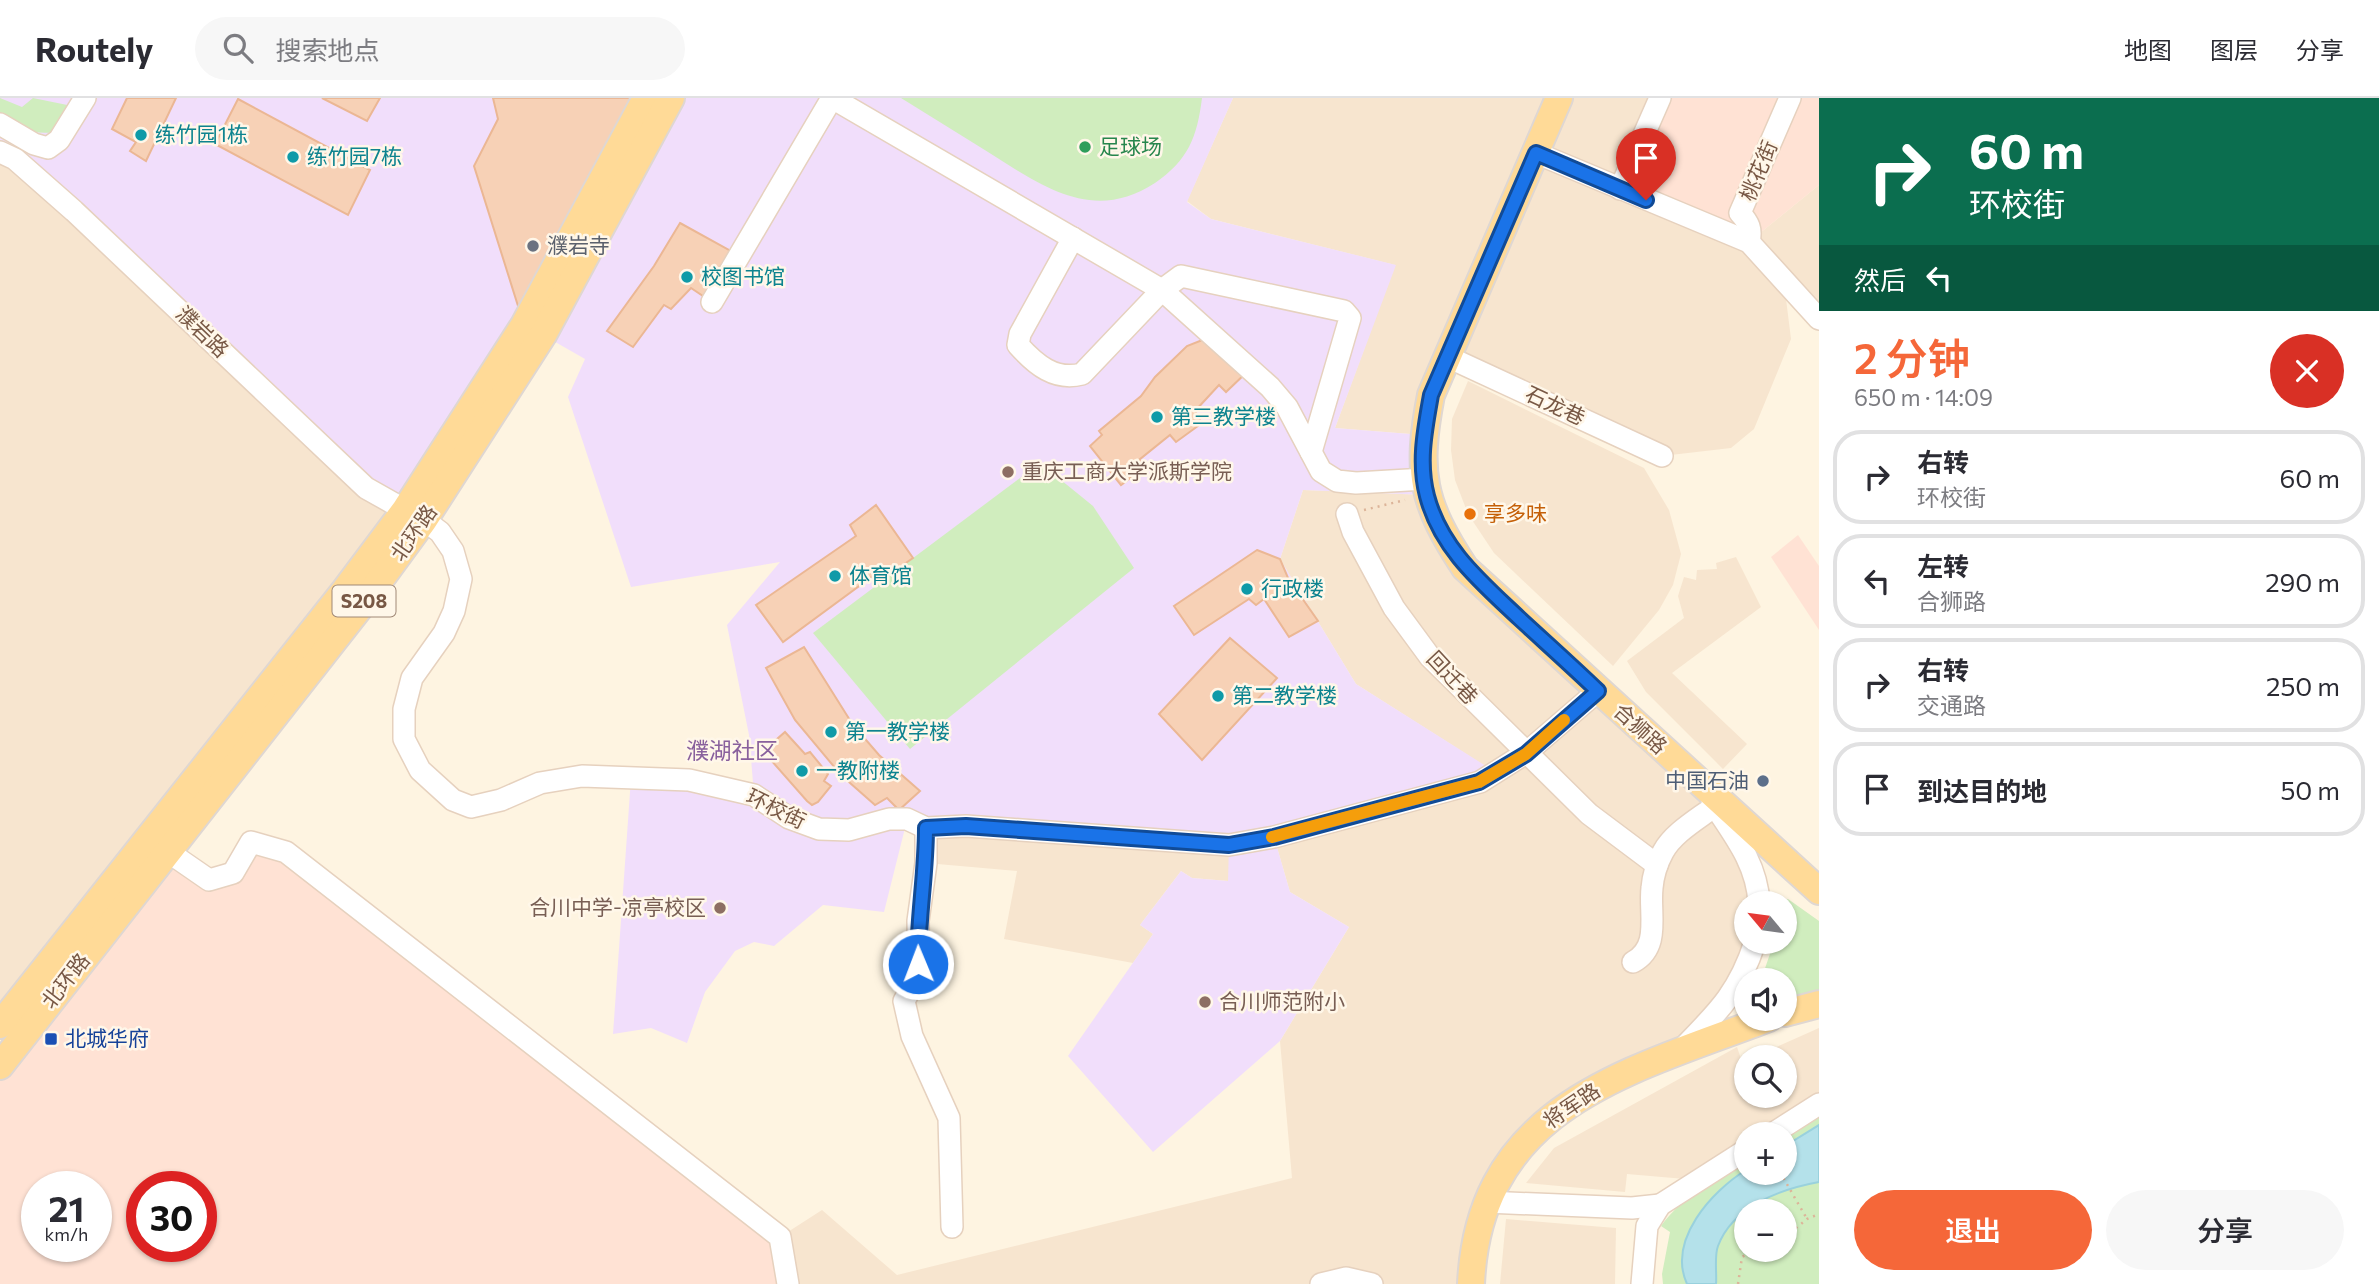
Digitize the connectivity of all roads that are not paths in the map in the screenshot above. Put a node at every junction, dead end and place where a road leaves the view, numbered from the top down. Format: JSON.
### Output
{"nodes":[{"id":1,"x":85,"y":98,"type":"edge"},
{"id":2,"x":646,"y":98,"type":"edge"},
{"id":3,"x":671,"y":98,"type":"edge"},
{"id":4,"x":832,"y":98,"type":"edge"},
{"id":5,"x":1559,"y":98,"type":"edge"},
{"id":6,"x":1660,"y":98,"type":"edge"},
{"id":7,"x":1790,"y":98,"type":"edge"},
{"id":8,"x":0,"y":124,"type":"edge"},
{"id":9,"x":0,"y":152,"type":"edge"},
{"id":10,"x":1536,"y":153,"type":"junction"},
{"id":11,"x":1620,"y":189,"type":"junction"},
{"id":12,"x":1073,"y":238,"type":"junction"},
{"id":13,"x":1749,"y":242,"type":"junction"},
{"id":14,"x":1162,"y":290,"type":"junction"},
{"id":15,"x":712,"y":302,"type":"dead end"},
{"id":16,"x":1819,"y":319,"type":"edge"},
{"id":17,"x":1448,"y":356,"type":"junction"},
{"id":18,"x":1311,"y":452,"type":"junction"},
{"id":19,"x":1662,"y":456,"type":"dead end"},
{"id":20,"x":1426,"y":487,"type":"junction"},
{"id":21,"x":1347,"y":514,"type":"road end"},
{"id":22,"x":415,"y":515,"type":"junction"},
{"id":23,"x":1598,"y":691,"type":"junction"},
{"id":24,"x":1526,"y":754,"type":"junction"},
{"id":25,"x":1700,"y":783,"type":"junction"},
{"id":26,"x":1715,"y":806,"type":"junction"},
{"id":27,"x":926,"y":828,"type":"junction"},
{"id":28,"x":167,"y":851,"type":"junction"},
{"id":29,"x":1657,"y":865,"type":"junction"},
{"id":30,"x":1758,"y":891,"type":"edge"},
{"id":31,"x":1819,"y":891,"type":"edge"},
{"id":32,"x":1751,"y":954,"type":"edge"},
{"id":33,"x":1633,"y":962,"type":"dead end"},
{"id":34,"x":1819,"y":1004,"type":"edge"},
{"id":35,"x":1797,"y":1010,"type":"edge"},
{"id":36,"x":0,"y":1025,"type":"edge"},
{"id":37,"x":1735,"y":1031,"type":"edge"},
{"id":38,"x":1678,"y":1053,"type":"junction"},
{"id":39,"x":0,"y":1066,"type":"edge"},
{"id":40,"x":1819,"y":1104,"type":"edge"},
{"id":41,"x":1791,"y":1122,"type":"edge"},
{"id":42,"x":1734,"y":1158,"type":"edge"},
{"id":43,"x":1486,"y":1202,"type":"junction"},
{"id":44,"x":1660,"y":1205,"type":"junction"},
{"id":45,"x":952,"y":1227,"type":"dead end"},
{"id":46,"x":788,"y":1284,"type":"edge"},
{"id":47,"x":1321,"y":1284,"type":"edge"},
{"id":48,"x":1372,"y":1284,"type":"edge"},
{"id":49,"x":1471,"y":1284,"type":"edge"},
{"id":50,"x":1642,"y":1284,"type":"edge"}],
"edges":[{"from":1,"to":8,"type":"street"},
{"from":2,"to":22,"type":"main road","name":"北环路","number":"S208"},
{"from":3,"to":22,"type":"main road","name":"北环路","number":"S208"},
{"from":4,"to":12,"type":"street"},
{"from":4,"to":15,"type":"street"},
{"from":5,"to":10,"type":"main road","name":"合狮路"},
{"from":6,"to":11,"type":"street"},
{"from":7,"to":13,"type":"street","name":"桃花街"},
{"from":9,"to":22,"type":"street","name":"濮岩路"},
{"from":10,"to":11,"type":"street"},
{"from":10,"to":17,"type":"main road","name":"合狮路"},
{"from":11,"to":13,"type":"street"},
{"from":12,"to":14,"type":"street"},
{"from":12,"to":14,"type":"street"},
{"from":13,"to":16,"type":"street"},
{"from":14,"to":18,"type":"street"},
{"from":14,"to":18,"type":"street"},
{"from":17,"to":19,"type":"street","name":"石龙巷"},
{"from":17,"to":20,"type":"main road","name":"合狮路"},
{"from":18,"to":20,"type":"street"},
{"from":20,"to":23,"type":"main road","name":"合狮路"},
{"from":21,"to":24,"type":"street","name":"回迁巷"},
{"from":22,"to":27,"type":"street","name":"环校街"},
{"from":22,"to":28,"type":"main road","name":"北环路","number":"S208"},
{"from":22,"to":36,"type":"main road","name":"北环路","number":"S208"},
{"from":23,"to":24,"type":"street","name":"环校街"},
{"from":23,"to":25,"type":"main road","name":"合狮路"},
{"from":24,"to":27,"type":"street","name":"环校街"},
{"from":24,"to":29,"type":"street","name":"回迁巷"},
{"from":25,"to":26,"type":"street"},
{"from":25,"to":31,"type":"main road","name":"合狮路"},
{"from":26,"to":29,"type":"street"},
{"from":26,"to":30,"type":"street"},
{"from":27,"to":45,"type":"street"},
{"from":28,"to":39,"type":"main road","name":"北环路","number":"S208"},
{"from":28,"to":46,"type":"street"},
{"from":29,"to":33,"type":"street"},
{"from":32,"to":38,"type":"street"},
{"from":34,"to":35,"type":"main road"},
{"from":37,"to":38,"type":"main road","name":"将军路"},
{"from":38,"to":43,"type":"main road","name":"将军路"},
{"from":40,"to":41,"type":"street"},
{"from":42,"to":44,"type":"street"},
{"from":43,"to":44,"type":"street"},
{"from":43,"to":49,"type":"main road","name":"将军路"},
{"from":44,"to":50,"type":"street"},
{"from":47,"to":48,"type":"street"}]}
